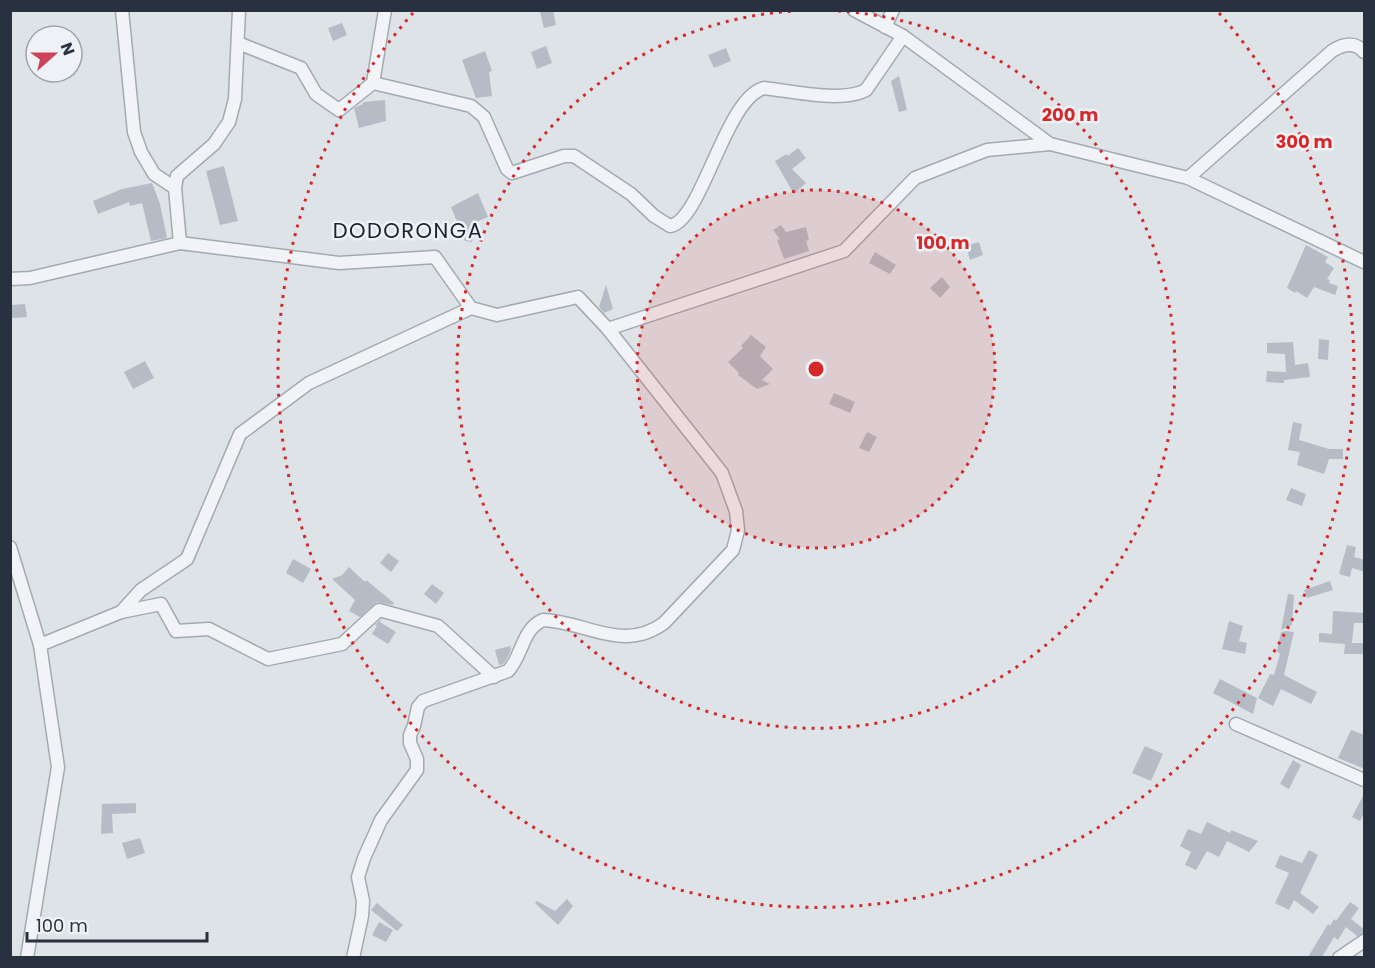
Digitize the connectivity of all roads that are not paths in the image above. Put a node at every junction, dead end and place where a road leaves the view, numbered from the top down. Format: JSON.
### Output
{"nodes":[{"id":1,"x":122,"y":10,"type":"edge"},
{"id":2,"x":239,"y":10,"type":"edge"},
{"id":3,"x":385,"y":10,"type":"edge"},
{"id":4,"x":854,"y":10,"type":"edge"},
{"id":5,"x":893,"y":10,"type":"edge"},
{"id":6,"x":885,"y":27,"type":"junction"},
{"id":7,"x":903,"y":36,"type":"junction"},
{"id":8,"x":238,"y":44,"type":"junction"},
{"id":9,"x":1365,"y":52,"type":"edge"},
{"id":10,"x":373,"y":83,"type":"junction"},
{"id":11,"x":1050,"y":144,"type":"junction"},
{"id":12,"x":1188,"y":178,"type":"junction"},
{"id":13,"x":175,"y":188,"type":"junction"},
{"id":14,"x":180,"y":243,"type":"junction"},
{"id":15,"x":1365,"y":262,"type":"edge"},
{"id":16,"x":10,"y":279,"type":"edge"},
{"id":17,"x":471,"y":308,"type":"junction"},
{"id":18,"x":608,"y":329,"type":"junction"},
{"id":19,"x":10,"y":547,"type":"edge"},
{"id":20,"x":121,"y":612,"type":"junction"},
{"id":21,"x":40,"y":645,"type":"junction"},
{"id":22,"x":495,"y":677,"type":"junction"},
{"id":23,"x":1236,"y":724,"type":"dead end"},
{"id":24,"x":1365,"y":780,"type":"edge"},
{"id":25,"x":1365,"y":941,"type":"edge"},
{"id":26,"x":27,"y":957,"type":"edge"},
{"id":27,"x":353,"y":957,"type":"edge"},
{"id":28,"x":1339,"y":957,"type":"edge"}],
"edges":[{"from":1,"to":13,"type":"street"},
{"from":2,"to":8,"type":"street"},
{"from":3,"to":10,"type":"street"},
{"from":4,"to":6,"type":"street"},
{"from":5,"to":6,"type":"street"},
{"from":6,"to":7,"type":"street"},
{"from":7,"to":10,"type":"street"},
{"from":7,"to":11,"type":"street"},
{"from":8,"to":10,"type":"street"},
{"from":8,"to":13,"type":"street"},
{"from":9,"to":12,"type":"street"},
{"from":11,"to":12,"type":"street"},
{"from":11,"to":18,"type":"street"},
{"from":12,"to":15,"type":"street"},
{"from":13,"to":14,"type":"street"},
{"from":14,"to":16,"type":"street"},
{"from":14,"to":17,"type":"street"},
{"from":17,"to":18,"type":"street"},
{"from":17,"to":20,"type":"street"},
{"from":18,"to":22,"type":"street"},
{"from":19,"to":21,"type":"street"},
{"from":20,"to":21,"type":"street"},
{"from":20,"to":22,"type":"street"},
{"from":21,"to":26,"type":"street"},
{"from":22,"to":27,"type":"street"},
{"from":23,"to":24,"type":"street"},
{"from":25,"to":28,"type":"street"}]}
